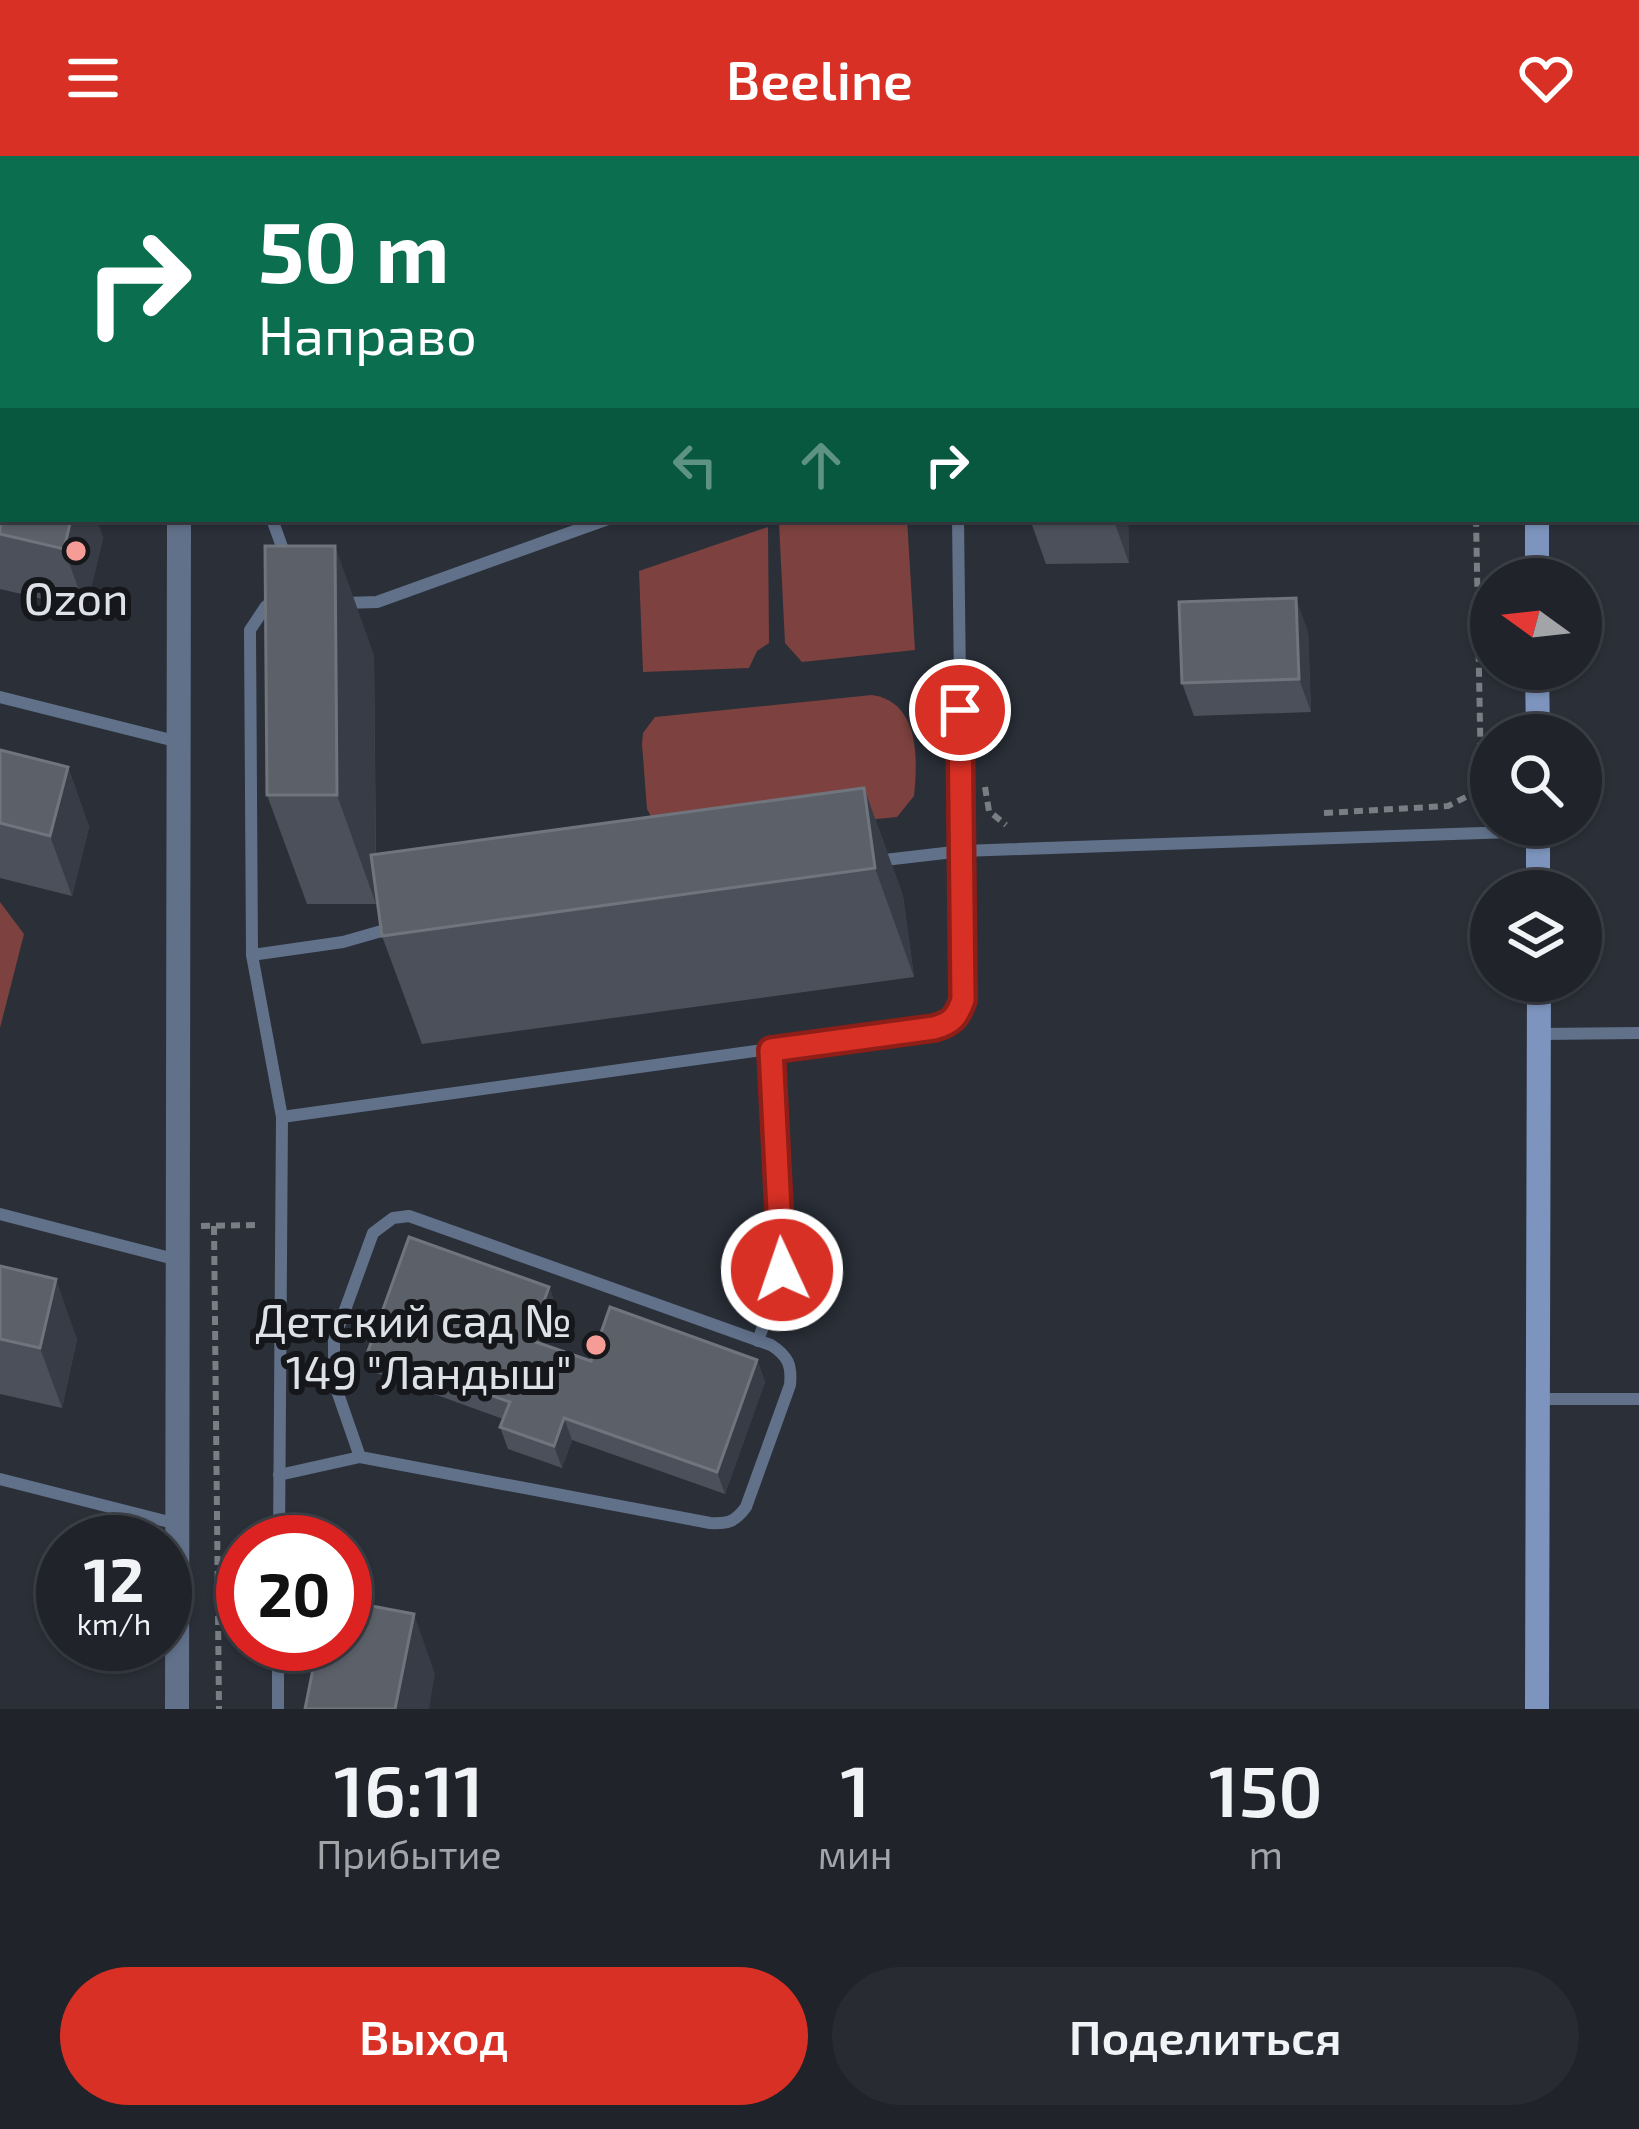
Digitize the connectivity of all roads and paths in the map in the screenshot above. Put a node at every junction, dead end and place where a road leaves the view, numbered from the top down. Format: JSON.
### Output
{"nodes":[{"id":1,"x":179,"y":522,"type":"edge"},
{"id":2,"x":273,"y":522,"type":"edge"},
{"id":3,"x":600,"y":522,"type":"edge"},
{"id":4,"x":958,"y":522,"type":"edge"},
{"id":5,"x":1476,"y":522,"type":"edge"},
{"id":6,"x":1537,"y":522,"type":"edge"},
{"id":7,"x":1537,"y":558,"type":"edge"},
{"id":8,"x":294,"y":584,"type":"edge"},
{"id":9,"x":321,"y":604,"type":"edge"},
{"id":10,"x":302,"y":605,"type":"edge"},
{"id":11,"x":0,"y":697,"type":"edge"},
{"id":12,"x":179,"y":742,"type":"junction"},
{"id":13,"x":961,"y":753,"type":"junction"},
{"id":14,"x":1306,"y":814,"type":"dead end"},
{"id":15,"x":1010,"y":827,"type":"dead end"},
{"id":16,"x":1470,"y":831,"type":"edge"},
{"id":17,"x":962,"y":851,"type":"junction"},
{"id":18,"x":867,"y":862,"type":"edge"},
{"id":19,"x":406,"y":924,"type":"edge"},
{"id":20,"x":252,"y":955,"type":"junction"},
{"id":21,"x":1539,"y":1002,"type":"edge"},
{"id":22,"x":1639,"y":1033,"type":"edge"},
{"id":23,"x":1539,"y":1034,"type":"junction"},
{"id":24,"x":771,"y":1050,"type":"junction"},
{"id":25,"x":282,"y":1117,"type":"junction"},
{"id":26,"x":0,"y":1214,"type":"edge"},
{"id":27,"x":281,"y":1225,"type":"junction"},
{"id":28,"x":178,"y":1226,"type":"junction"},
{"id":29,"x":214,"y":1226,"type":"junction"},
{"id":30,"x":178,"y":1260,"type":"junction"},
{"id":31,"x":758,"y":1341,"type":"junction"},
{"id":32,"x":1537,"y":1399,"type":"junction"},
{"id":33,"x":1639,"y":1399,"type":"edge"},
{"id":34,"x":360,"y":1457,"type":"junction"},
{"id":35,"x":279,"y":1475,"type":"junction"},
{"id":36,"x":0,"y":1479,"type":"edge"},
{"id":37,"x":142,"y":1515,"type":"edge"},
{"id":38,"x":177,"y":1515,"type":"edge"},
{"id":39,"x":279,"y":1515,"type":"edge"},
{"id":40,"x":177,"y":1671,"type":"edge"},
{"id":41,"x":278,"y":1671,"type":"edge"},
{"id":42,"x":177,"y":1709,"type":"edge"},
{"id":43,"x":219,"y":1709,"type":"edge"},
{"id":44,"x":278,"y":1709,"type":"edge"},
{"id":45,"x":1537,"y":1709,"type":"edge"}],
"edges":[{"from":1,"to":12,"type":"street"},
{"from":2,"to":8,"type":"lane"},
{"from":3,"to":9,"type":"lane"},
{"from":4,"to":13,"type":"lane"},
{"from":5,"to":14,"type":"path"},
{"from":6,"to":7,"type":"main road"},
{"from":10,"to":20,"type":"lane"},
{"from":11,"to":12,"type":"lane"},
{"from":12,"to":28,"type":"street"},
{"from":13,"to":15,"type":"path"},
{"from":13,"to":17,"type":"lane"},
{"from":16,"to":17,"type":"lane"},
{"from":17,"to":18,"type":"lane"},
{"from":17,"to":24,"type":"lane"},
{"from":19,"to":20,"type":"lane"},
{"from":20,"to":25,"type":"lane"},
{"from":21,"to":23,"type":"main road"},
{"from":22,"to":23,"type":"lane"},
{"from":23,"to":32,"type":"main road"},
{"from":24,"to":25,"type":"lane"},
{"from":24,"to":31,"type":"lane"},
{"from":25,"to":27,"type":"lane"},
{"from":26,"to":30,"type":"lane"},
{"from":27,"to":29,"type":"path"},
{"from":27,"to":35,"type":"lane"},
{"from":28,"to":29,"type":"path"},
{"from":28,"to":30,"type":"street"},
{"from":29,"to":43,"type":"path"},
{"from":30,"to":38,"type":"street"},
{"from":31,"to":34,"type":"lane"},
{"from":31,"to":34,"type":"lane"},
{"from":32,"to":33,"type":"lane"},
{"from":32,"to":45,"type":"main road"},
{"from":34,"to":35,"type":"lane"},
{"from":35,"to":39,"type":"lane"},
{"from":36,"to":37,"type":"lane"},
{"from":40,"to":42,"type":"street"},
{"from":41,"to":44,"type":"lane"}]}
